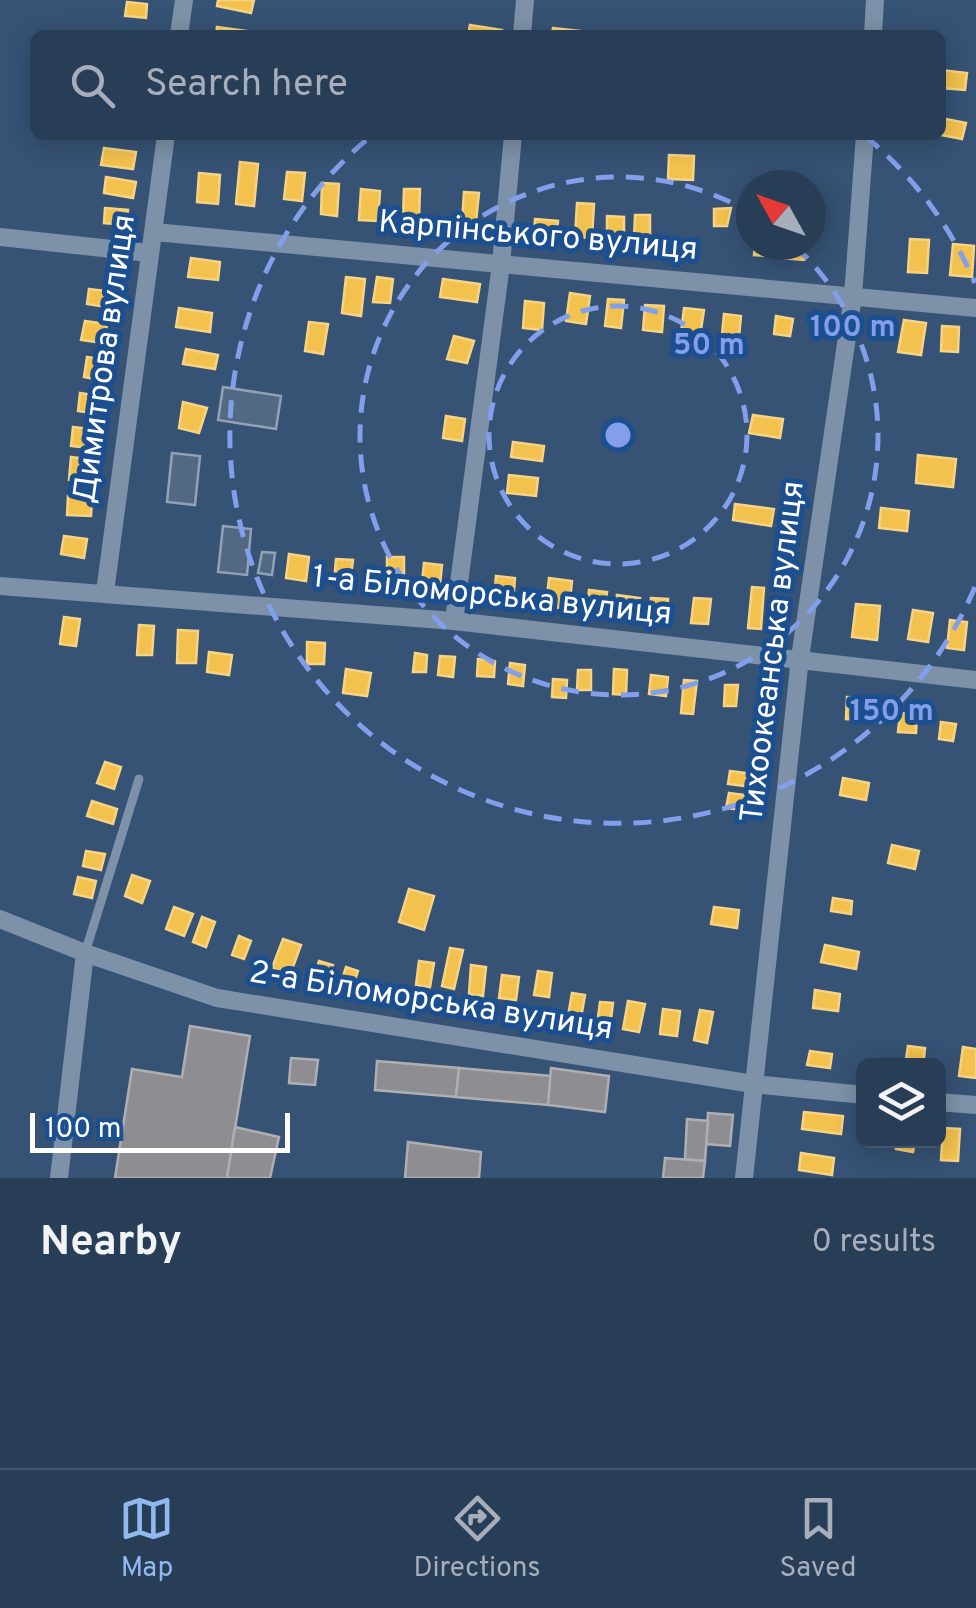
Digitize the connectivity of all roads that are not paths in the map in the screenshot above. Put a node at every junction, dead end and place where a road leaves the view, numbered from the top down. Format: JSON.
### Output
{"nodes":[{"id":1,"x":184,"y":0,"type":"edge"},
{"id":2,"x":525,"y":0,"type":"edge"},
{"id":3,"x":876,"y":0,"type":"edge"},
{"id":4,"x":180,"y":30,"type":"edge"},
{"id":5,"x":522,"y":30,"type":"edge"},
{"id":6,"x":873,"y":30,"type":"edge"},
{"id":7,"x":165,"y":140,"type":"edge"},
{"id":8,"x":513,"y":140,"type":"edge"},
{"id":9,"x":865,"y":140,"type":"edge"},
{"id":10,"x":154,"y":232,"type":"junction"},
{"id":11,"x":0,"y":237,"type":"edge"},
{"id":12,"x":148,"y":253,"type":"junction"},
{"id":13,"x":501,"y":264,"type":"junction"},
{"id":14,"x":853,"y":296,"type":"junction"},
{"id":15,"x":976,"y":308,"type":"edge"},
{"id":16,"x":0,"y":586,"type":"edge"},
{"id":17,"x":105,"y":592,"type":"junction"},
{"id":18,"x":454,"y":621,"type":"junction"},
{"id":19,"x":800,"y":658,"type":"junction"},
{"id":20,"x":976,"y":680,"type":"edge"},
{"id":21,"x":140,"y":780,"type":"dead end"},
{"id":22,"x":0,"y":919,"type":"edge"},
{"id":23,"x":86,"y":953,"type":"junction"},
{"id":24,"x":753,"y":1084,"type":"junction"},
{"id":25,"x":856,"y":1093,"type":"edge"},
{"id":26,"x":946,"y":1103,"type":"edge"},
{"id":27,"x":976,"y":1106,"type":"edge"},
{"id":28,"x":59,"y":1178,"type":"edge"},
{"id":29,"x":744,"y":1178,"type":"edge"}],
"edges":[{"from":1,"to":4,"type":"street"},
{"from":2,"to":5,"type":"street"},
{"from":3,"to":6,"type":"street"},
{"from":7,"to":10,"type":"street","name":"Димитрова вулиця"},
{"from":8,"to":13,"type":"street"},
{"from":9,"to":14,"type":"street","name":"Тихоокеанська вулиця"},
{"from":10,"to":12,"type":"street","name":"Димитрова вулиця"},
{"from":10,"to":13,"type":"street","name":"Карпінського вулиця"},
{"from":11,"to":12,"type":"street"},
{"from":12,"to":17,"type":"street","name":"Димитрова вулиця"},
{"from":13,"to":14,"type":"street","name":"Карпінського вулиця"},
{"from":13,"to":18,"type":"street"},
{"from":14,"to":15,"type":"street","name":"Карпінського вулиця"},
{"from":14,"to":19,"type":"street","name":"Тихоокеанська вулиця"},
{"from":16,"to":17,"type":"street","name":"1-а Біломорська вулиця"},
{"from":17,"to":18,"type":"street","name":"1-а Біломорська вулиця"},
{"from":18,"to":19,"type":"street","name":"1-а Біломорська вулиця"},
{"from":19,"to":20,"type":"street","name":"1-а Біломорська вулиця"},
{"from":19,"to":24,"type":"street","name":"Тихоокеанська вулиця"},
{"from":21,"to":23,"type":"lane"},
{"from":22,"to":23,"type":"street","name":"2-а Біломорська вулиця"},
{"from":23,"to":24,"type":"street","name":"2-а Біломорська вулиця"},
{"from":23,"to":28,"type":"street"},
{"from":24,"to":25,"type":"street","name":"2-а Біломорська вулиця"},
{"from":24,"to":29,"type":"street","name":"Тихоокеанська вулиця"},
{"from":26,"to":27,"type":"street"}]}
